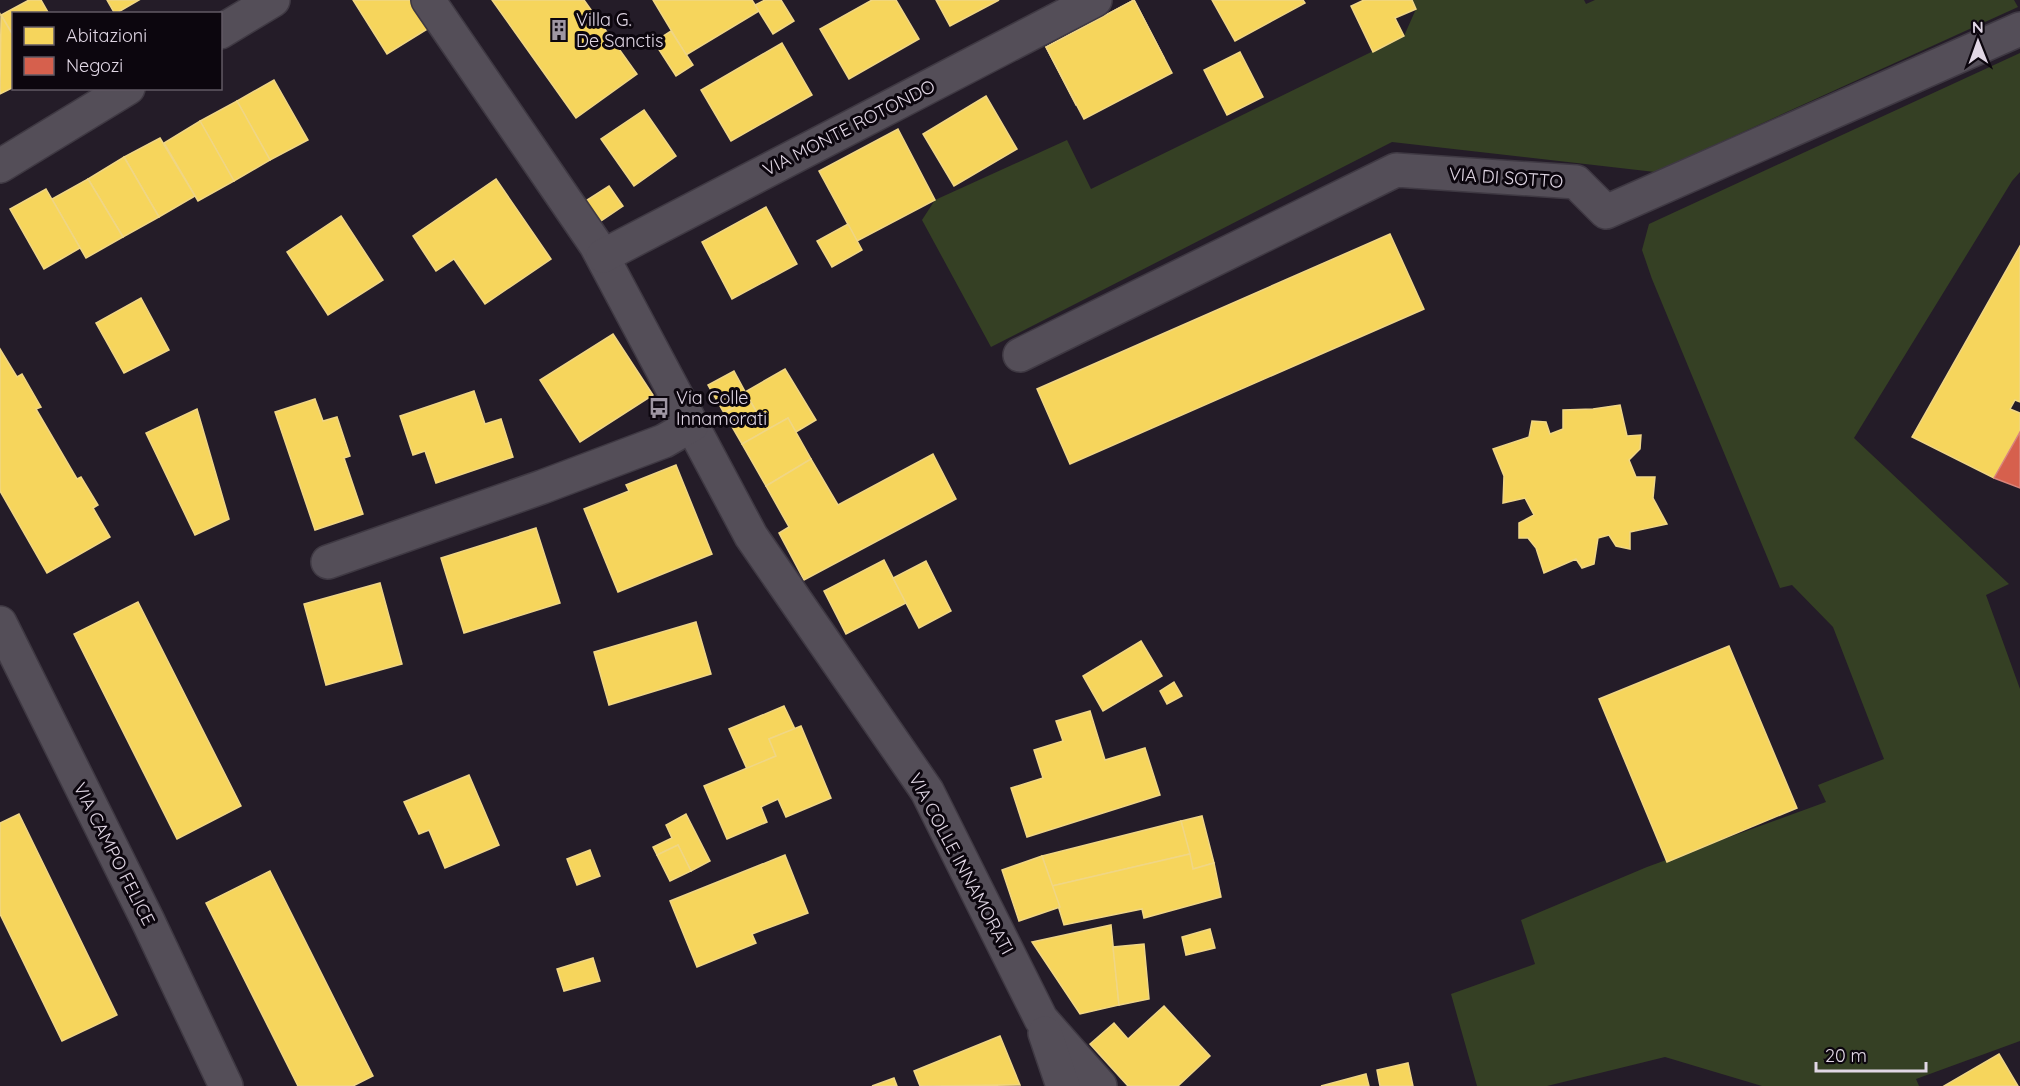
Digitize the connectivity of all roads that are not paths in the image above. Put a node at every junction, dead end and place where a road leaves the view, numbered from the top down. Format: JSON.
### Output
{"nodes":[{"id":1,"x":273,"y":0,"type":"edge"},
{"id":2,"x":1095,"y":0,"type":"edge"},
{"id":3,"x":437,"y":3,"type":"edge"},
{"id":4,"x":2020,"y":29,"type":"edge"},
{"id":5,"x":222,"y":31,"type":"edge"},
{"id":6,"x":125,"y":90,"type":"edge"},
{"id":7,"x":0,"y":166,"type":"edge"},
{"id":8,"x":603,"y":256,"type":"junction"},
{"id":9,"x":1020,"y":355,"type":"dead end"},
{"id":10,"x":692,"y":425,"type":"junction"},
{"id":11,"x":328,"y":562,"type":"dead end"},
{"id":12,"x":0,"y":623,"type":"edge"},
{"id":13,"x":1041,"y":1019,"type":"junction"},
{"id":14,"x":226,"y":1086,"type":"edge"},
{"id":15,"x":1063,"y":1086,"type":"edge"},
{"id":16,"x":1100,"y":1086,"type":"edge"}],
"edges":[{"from":1,"to":5,"type":"street"},
{"from":2,"to":8,"type":"street","name":"VIA MONTE ROTONDO"},
{"from":3,"to":8,"type":"street","name":"VIA COLLE INNAMORATI"},
{"from":4,"to":9,"type":"street","name":"VIA DI SOTTO"},
{"from":6,"to":7,"type":"street"},
{"from":8,"to":10,"type":"street","name":"VIA COLLE INNAMORATI"},
{"from":10,"to":11,"type":"street"},
{"from":10,"to":13,"type":"street","name":"VIA COLLE INNAMORATI"},
{"from":12,"to":14,"type":"street","name":"VIA CAMPO FELICE"},
{"from":13,"to":15,"type":"street"},
{"from":13,"to":16,"type":"street","name":"VIA COLLE INNAMORATI"}]}
